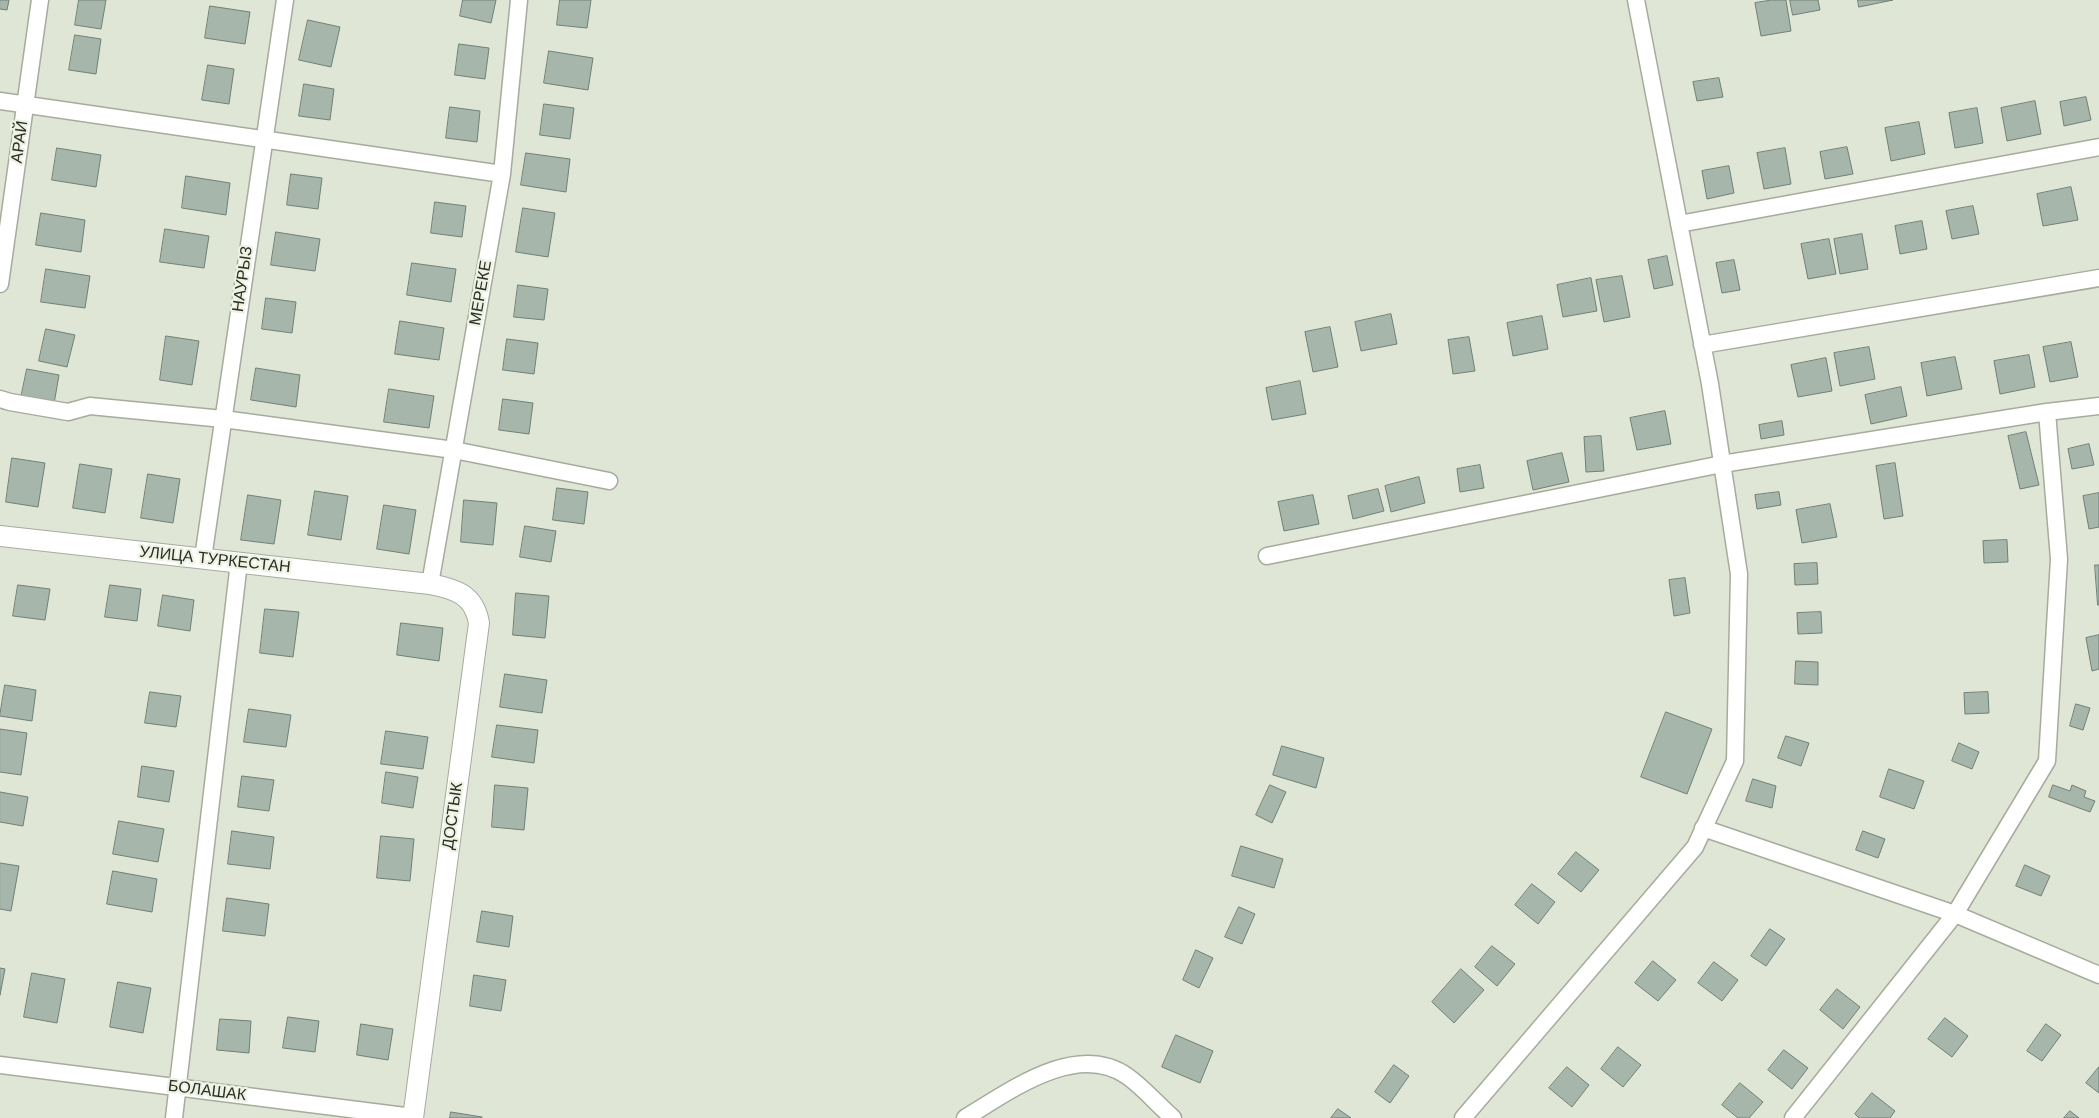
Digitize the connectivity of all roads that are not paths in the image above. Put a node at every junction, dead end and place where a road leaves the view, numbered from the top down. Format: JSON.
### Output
{"nodes":[{"id":1,"x":40,"y":0,"type":"edge"},
{"id":2,"x":285,"y":0,"type":"edge"},
{"id":3,"x":519,"y":0,"type":"edge"},
{"id":4,"x":1636,"y":0,"type":"edge"},
{"id":5,"x":0,"y":101,"type":"edge"},
{"id":6,"x":26,"y":104,"type":"junction"},
{"id":7,"x":264,"y":139,"type":"junction"},
{"id":8,"x":2099,"y":146,"type":"edge"},
{"id":9,"x":502,"y":174,"type":"junction"},
{"id":10,"x":1679,"y":224,"type":"junction"},
{"id":11,"x":2099,"y":278,"type":"edge"},
{"id":12,"x":0,"y":284,"type":"edge"},
{"id":13,"x":1702,"y":345,"type":"junction"},
{"id":14,"x":0,"y":399,"type":"edge"},
{"id":15,"x":2099,"y":406,"type":"edge"},
{"id":16,"x":2047,"y":412,"type":"junction"},
{"id":17,"x":223,"y":419,"type":"junction"},
{"id":18,"x":454,"y":450,"type":"junction"},
{"id":19,"x":1722,"y":464,"type":"junction"},
{"id":20,"x":609,"y":481,"type":"dead end"},
{"id":21,"x":0,"y":536,"type":"edge"},
{"id":22,"x":1267,"y":556,"type":"dead end"},
{"id":23,"x":203,"y":558,"type":"junction"},
{"id":24,"x":239,"y":562,"type":"junction"},
{"id":25,"x":430,"y":584,"type":"junction"},
{"id":26,"x":1703,"y":828,"type":"junction"},
{"id":27,"x":1955,"y":914,"type":"junction"},
{"id":28,"x":2099,"y":976,"type":"edge"},
{"id":29,"x":0,"y":1065,"type":"edge"},
{"id":30,"x":178,"y":1087,"type":"junction"},
{"id":31,"x":413,"y":1117,"type":"edge"},
{"id":32,"x":174,"y":1118,"type":"edge"},
{"id":33,"x":965,"y":1118,"type":"edge"},
{"id":34,"x":1173,"y":1118,"type":"edge"},
{"id":35,"x":1463,"y":1118,"type":"edge"},
{"id":36,"x":1793,"y":1118,"type":"edge"}],
"edges":[{"from":1,"to":6,"type":"street","name":"АРАЙ"},
{"from":2,"to":7,"type":"street","name":"НАУРЫЗ"},
{"from":3,"to":9,"type":"street","name":"МЕРЕКЕ"},
{"from":4,"to":10,"type":"street"},
{"from":5,"to":6,"type":"street"},
{"from":6,"to":7,"type":"street"},
{"from":6,"to":12,"type":"street","name":"АРАЙ"},
{"from":7,"to":9,"type":"street"},
{"from":7,"to":17,"type":"street","name":"НАУРЫЗ"},
{"from":8,"to":10,"type":"street"},
{"from":9,"to":18,"type":"street","name":"МЕРЕКЕ"},
{"from":10,"to":13,"type":"street"},
{"from":11,"to":13,"type":"street"},
{"from":13,"to":19,"type":"street"},
{"from":14,"to":17,"type":"street"},
{"from":15,"to":16,"type":"street"},
{"from":16,"to":19,"type":"street"},
{"from":16,"to":27,"type":"street"},
{"from":17,"to":18,"type":"street"},
{"from":17,"to":23,"type":"street","name":"НАУРЫЗ"},
{"from":18,"to":20,"type":"street"},
{"from":18,"to":25,"type":"street","name":"МЕРЕКЕ"},
{"from":19,"to":22,"type":"street"},
{"from":19,"to":26,"type":"street"},
{"from":21,"to":23,"type":"street","name":"УЛИЦА ТУРКЕСТАН"},
{"from":23,"to":24,"type":"street","name":"УЛИЦА ТУРКЕСТАН"},
{"from":24,"to":25,"type":"street","name":"УЛИЦА ТУРКЕСТАН"},
{"from":24,"to":30,"type":"street"},
{"from":25,"to":31,"type":"street","name":"ДОСТЫК"},
{"from":26,"to":27,"type":"street"},
{"from":26,"to":35,"type":"street"},
{"from":27,"to":28,"type":"street"},
{"from":27,"to":36,"type":"street"},
{"from":29,"to":30,"type":"street","name":"БОЛАШАК"},
{"from":30,"to":31,"type":"street","name":"БОЛАШАК"},
{"from":30,"to":32,"type":"street"},
{"from":33,"to":34,"type":"street"}]}
